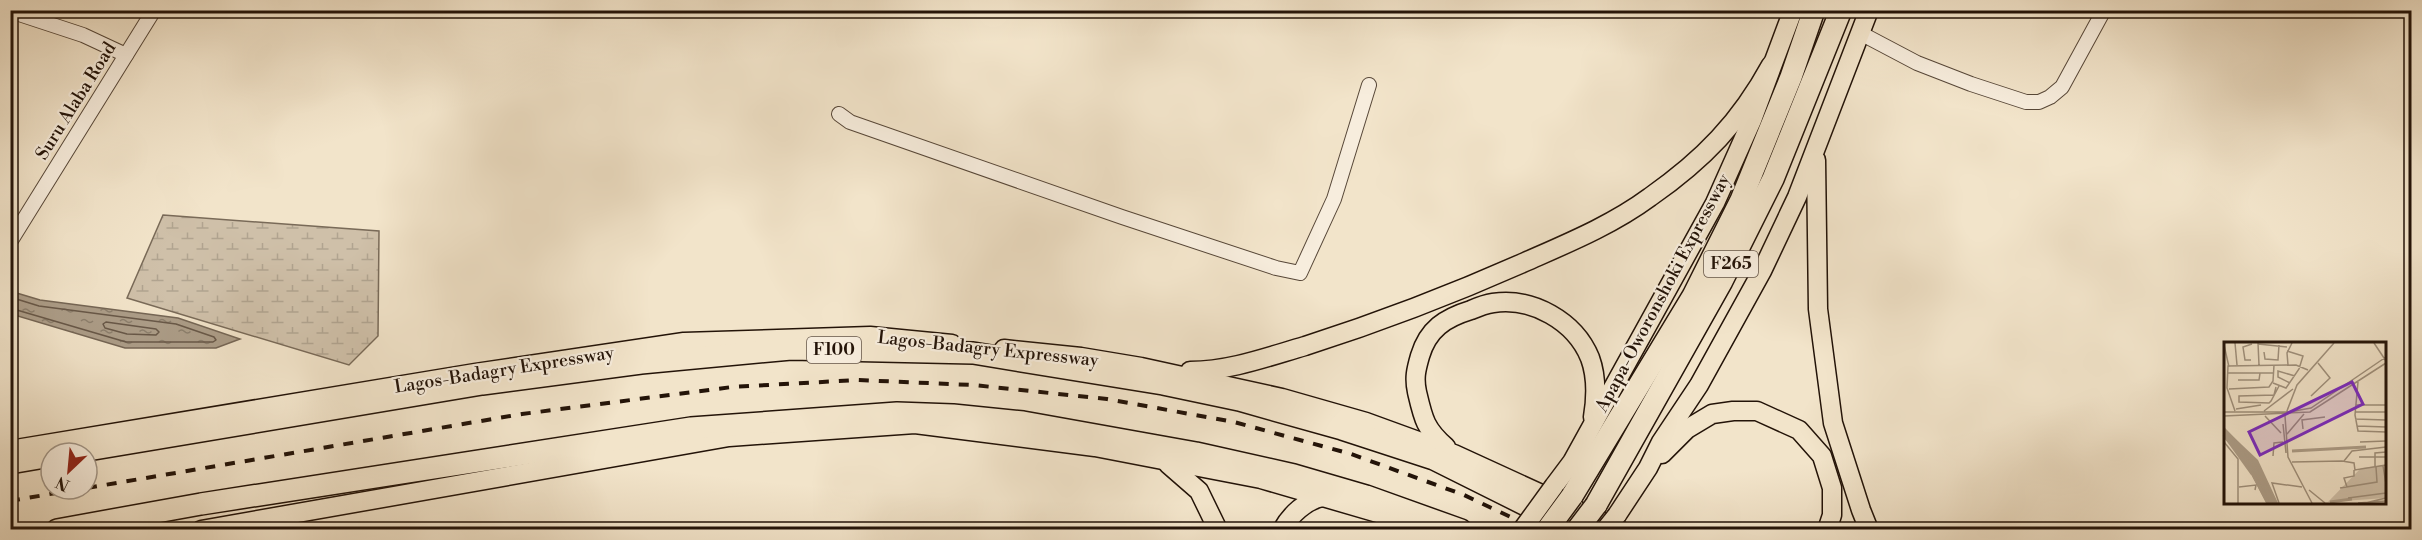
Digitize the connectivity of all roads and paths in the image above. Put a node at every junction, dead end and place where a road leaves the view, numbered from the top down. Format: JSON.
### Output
{"nodes":[{"id":1,"x":154,"y":10,"type":"edge"},
{"id":2,"x":1793,"y":10,"type":"edge"},
{"id":3,"x":1814,"y":10,"type":"edge"},
{"id":4,"x":1841,"y":10,"type":"edge"},
{"id":5,"x":1869,"y":10,"type":"edge"},
{"id":6,"x":2104,"y":10,"type":"edge"},
{"id":7,"x":10,"y":11,"type":"edge"},
{"id":8,"x":1862,"y":34,"type":"junction"},
{"id":9,"x":126,"y":55,"type":"junction"},
{"id":10,"x":1771,"y":65,"type":"junction"},
{"id":11,"x":1368,"y":85,"type":"dead end"},
{"id":12,"x":839,"y":114,"type":"dead end"},
{"id":13,"x":1816,"y":149,"type":"junction"},
{"id":14,"x":10,"y":242,"type":"edge"},
{"id":15,"x":1141,"y":368,"type":"junction"},
{"id":16,"x":1592,"y":427,"type":"junction"},
{"id":17,"x":99,"y":448,"type":"edge"},
{"id":18,"x":10,"y":450,"type":"edge"},
{"id":19,"x":1454,"y":454,"type":"junction"},
{"id":20,"x":39,"y":458,"type":"edge"},
{"id":21,"x":1164,"y":461,"type":"junction"},
{"id":22,"x":10,"y":463,"type":"edge"},
{"id":23,"x":1648,"y":468,"type":"junction"},
{"id":24,"x":1563,"y":491,"type":"junction"},
{"id":25,"x":1323,"y":496,"type":"junction"},
{"id":26,"x":1618,"y":522,"type":"edge"},
{"id":27,"x":57,"y":530,"type":"edge"},
{"id":28,"x":201,"y":530,"type":"edge"},
{"id":29,"x":1218,"y":530,"type":"edge"},
{"id":30,"x":1282,"y":530,"type":"edge"},
{"id":31,"x":1422,"y":530,"type":"edge"},
{"id":32,"x":1461,"y":530,"type":"edge"},
{"id":33,"x":1522,"y":530,"type":"edge"},
{"id":34,"x":1547,"y":530,"type":"edge"},
{"id":35,"x":1576,"y":530,"type":"edge"},
{"id":36,"x":1605,"y":530,"type":"edge"},
{"id":37,"x":1827,"y":530,"type":"edge"},
{"id":38,"x":1869,"y":530,"type":"edge"}],
"edges":[{"from":1,"to":9,"type":"street","name":"Suru Alaba Road"},
{"from":2,"to":10,"type":"main road","name":"Apapa-Oworonshoki Expressway"},
{"from":3,"to":24,"type":"highway","name":"Apapa-Oworonshoki Expressway","number":"F265"},
{"from":4,"to":35,"type":"highway","number":"F265","bridge":true},
{"from":5,"to":8,"type":"main road"},
{"from":6,"to":8,"type":"street"},
{"from":7,"to":9,"type":"street"},
{"from":8,"to":13,"type":"main road"},
{"from":9,"to":14,"type":"street","name":"Suru Alaba Road"},
{"from":10,"to":15,"type":"main road"},
{"from":10,"to":16,"type":"main road","name":"Apapa-Oworonshoki Expressway"},
{"from":11,"to":12,"type":"street"},
{"from":13,"to":23,"type":"main road"},
{"from":13,"to":38,"type":"main road"},
{"from":15,"to":18,"type":"main road","name":"Lagos-Badagry Expressway"},
{"from":15,"to":19,"type":"main road","name":"Lagos-Badagry Expressway"},
{"from":16,"to":19,"type":"main road"},
{"from":16,"to":24,"type":"main road","name":"Apapa-Oworonshoki Expressway"},
{"from":17,"to":35,"type":"highway","name":"Lagos-Badagry Expressway","number":"F100"},
{"from":19,"to":26,"type":"main road","name":"Lagos-Badagry Expressway"},
{"from":20,"to":22,"type":"highway"},
{"from":21,"to":25,"type":"main road"},
{"from":21,"to":28,"type":"main road"},
{"from":21,"to":29,"type":"main road"},
{"from":23,"to":26,"type":"main road"},
{"from":23,"to":37,"type":"main road"},
{"from":24,"to":33,"type":"main road","name":"Apapa-Oworonshoki Expressway","bridge":true},
{"from":24,"to":34,"type":"highway","name":"Apapa-Oworonshoki Expressway","number":"F265","bridge":true},
{"from":25,"to":30,"type":"main road"},
{"from":25,"to":31,"type":"main road"},
{"from":26,"to":36,"type":"main road","bridge":true},
{"from":27,"to":32,"type":"highway"}]}
